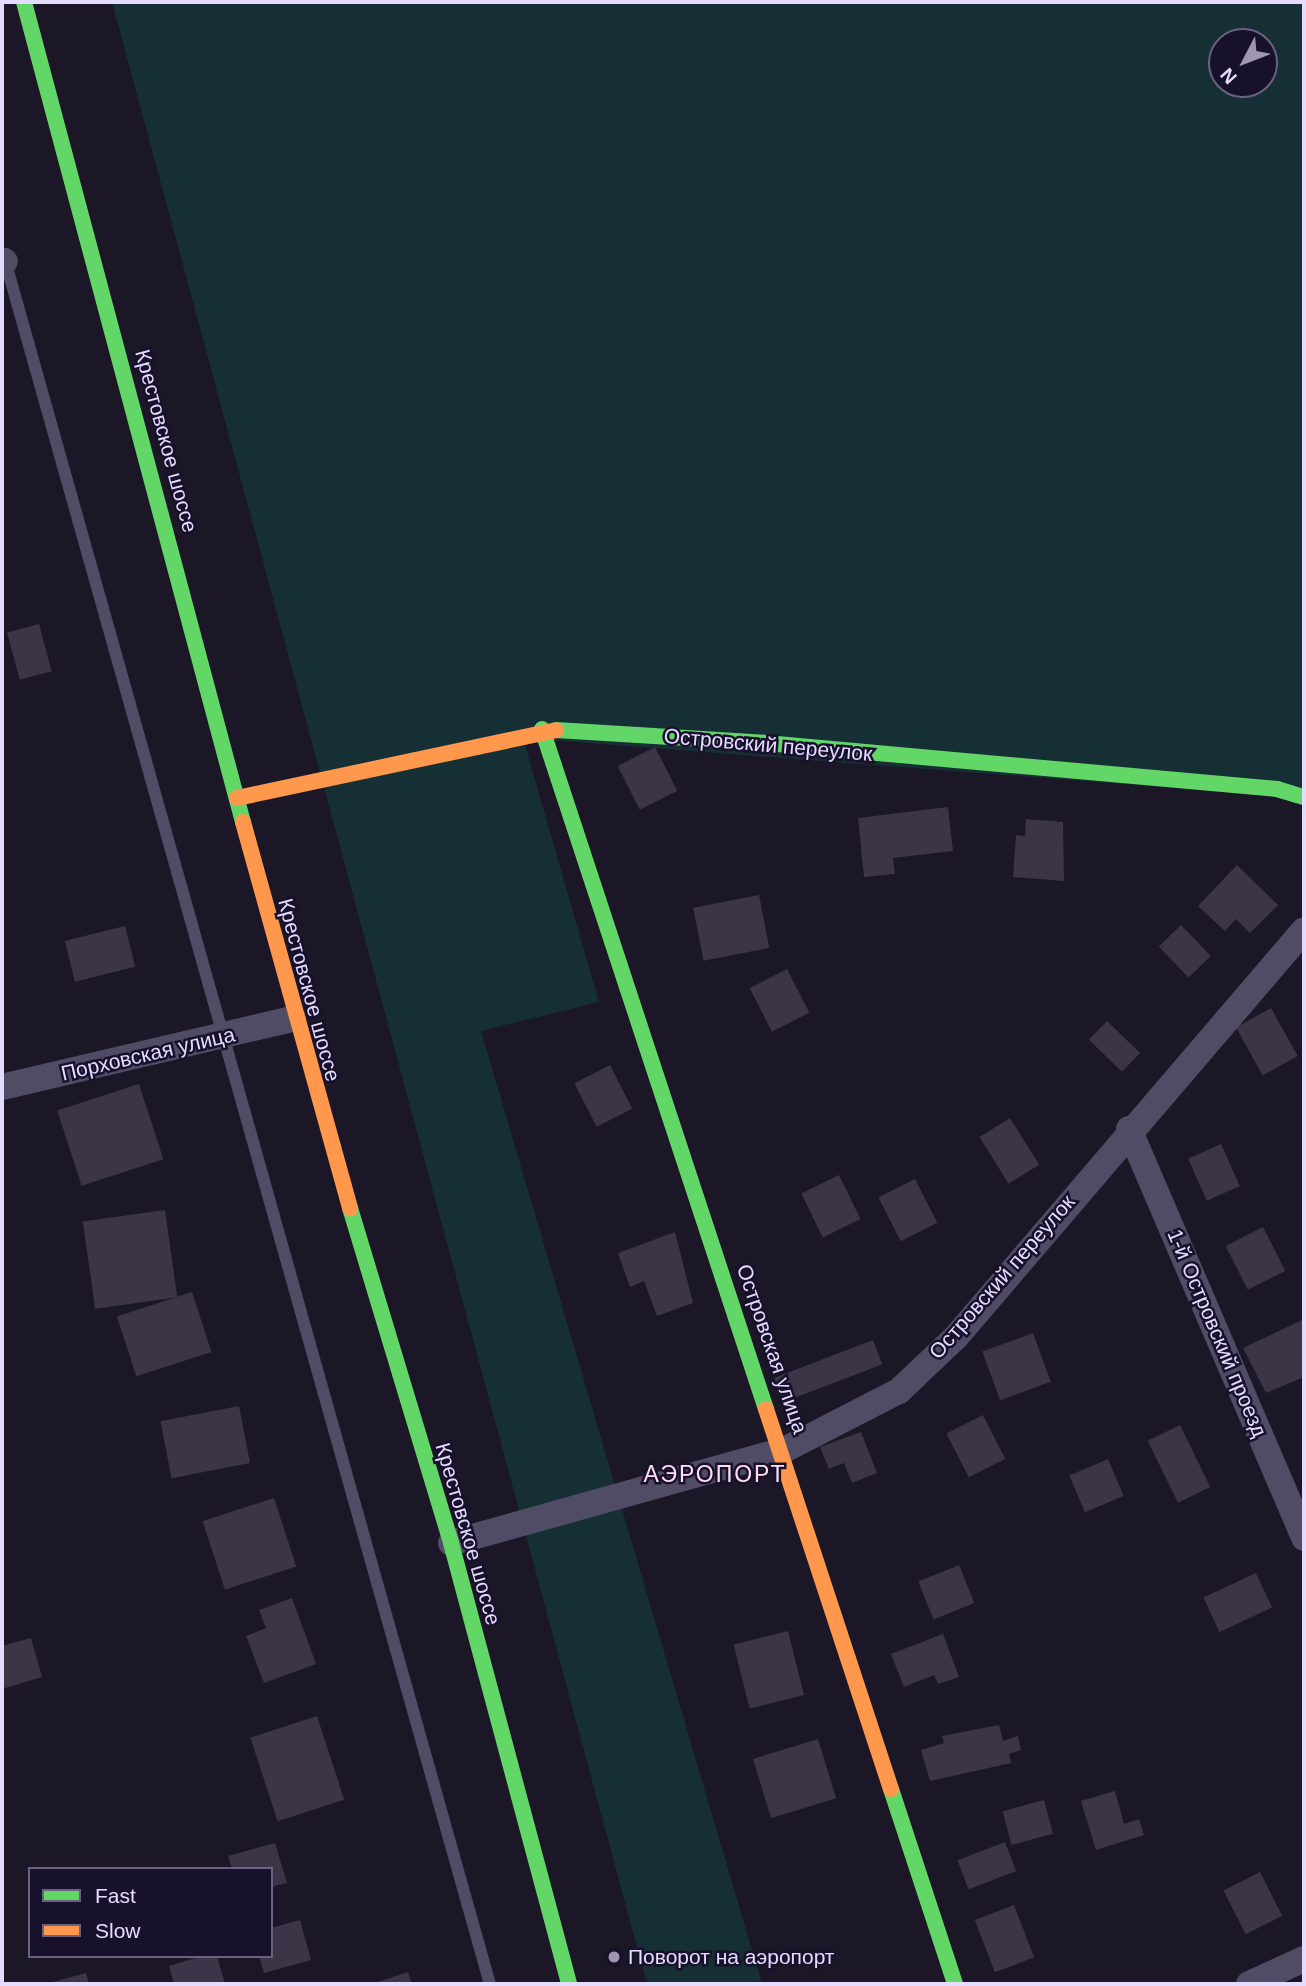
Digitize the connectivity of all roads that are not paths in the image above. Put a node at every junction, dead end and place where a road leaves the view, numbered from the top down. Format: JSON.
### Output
{"nodes":[{"id":1,"x":24,"y":2,"type":"edge"},
{"id":2,"x":3,"y":258,"type":"edge"},
{"id":3,"x":542,"y":729,"type":"junction"},
{"id":4,"x":1304,"y":797,"type":"edge"},
{"id":5,"x":237,"y":798,"type":"junction"},
{"id":6,"x":1304,"y":930,"type":"edge"},
{"id":7,"x":293,"y":1019,"type":"junction"},
{"id":8,"x":223,"y":1037,"type":"junction"},
{"id":9,"x":2,"y":1087,"type":"edge"},
{"id":10,"x":1129,"y":1129,"type":"junction"},
{"id":11,"x":784,"y":1450,"type":"junction"},
{"id":12,"x":1304,"y":1538,"type":"edge"},
{"id":13,"x":451,"y":1543,"type":"junction"},
{"id":14,"x":1304,"y":1959,"type":"edge"},
{"id":15,"x":490,"y":1984,"type":"edge"},
{"id":16,"x":569,"y":1984,"type":"edge"},
{"id":17,"x":955,"y":1984,"type":"edge"},
{"id":18,"x":1249,"y":1984,"type":"edge"}],
"edges":[{"from":1,"to":5,"type":"street","name":"Крестовское шоссе"},
{"from":2,"to":8,"type":"lane"},
{"from":3,"to":4,"type":"street","name":"Островский переулок"},
{"from":3,"to":5,"type":"street","name":"Островский переулок"},
{"from":3,"to":11,"type":"street","name":"Островская улица"},
{"from":5,"to":7,"type":"street","name":"Крестовское шоссе"},
{"from":6,"to":10,"type":"street","name":"Островский переулок"},
{"from":7,"to":8,"type":"street","name":"Порховская улица"},
{"from":7,"to":13,"type":"street","name":"Крестовское шоссе"},
{"from":8,"to":9,"type":"street","name":"Порховская улица"},
{"from":8,"to":15,"type":"lane"},
{"from":10,"to":11,"type":"street","name":"Островский переулок"},
{"from":10,"to":12,"type":"street","name":"1-й Островский проезд"},
{"from":11,"to":13,"type":"street","name":"Островский переулок"},
{"from":11,"to":17,"type":"street","name":"Островская улица"},
{"from":13,"to":16,"type":"street","name":"Крестовское шоссе"},
{"from":14,"to":18,"type":"street"}]}
